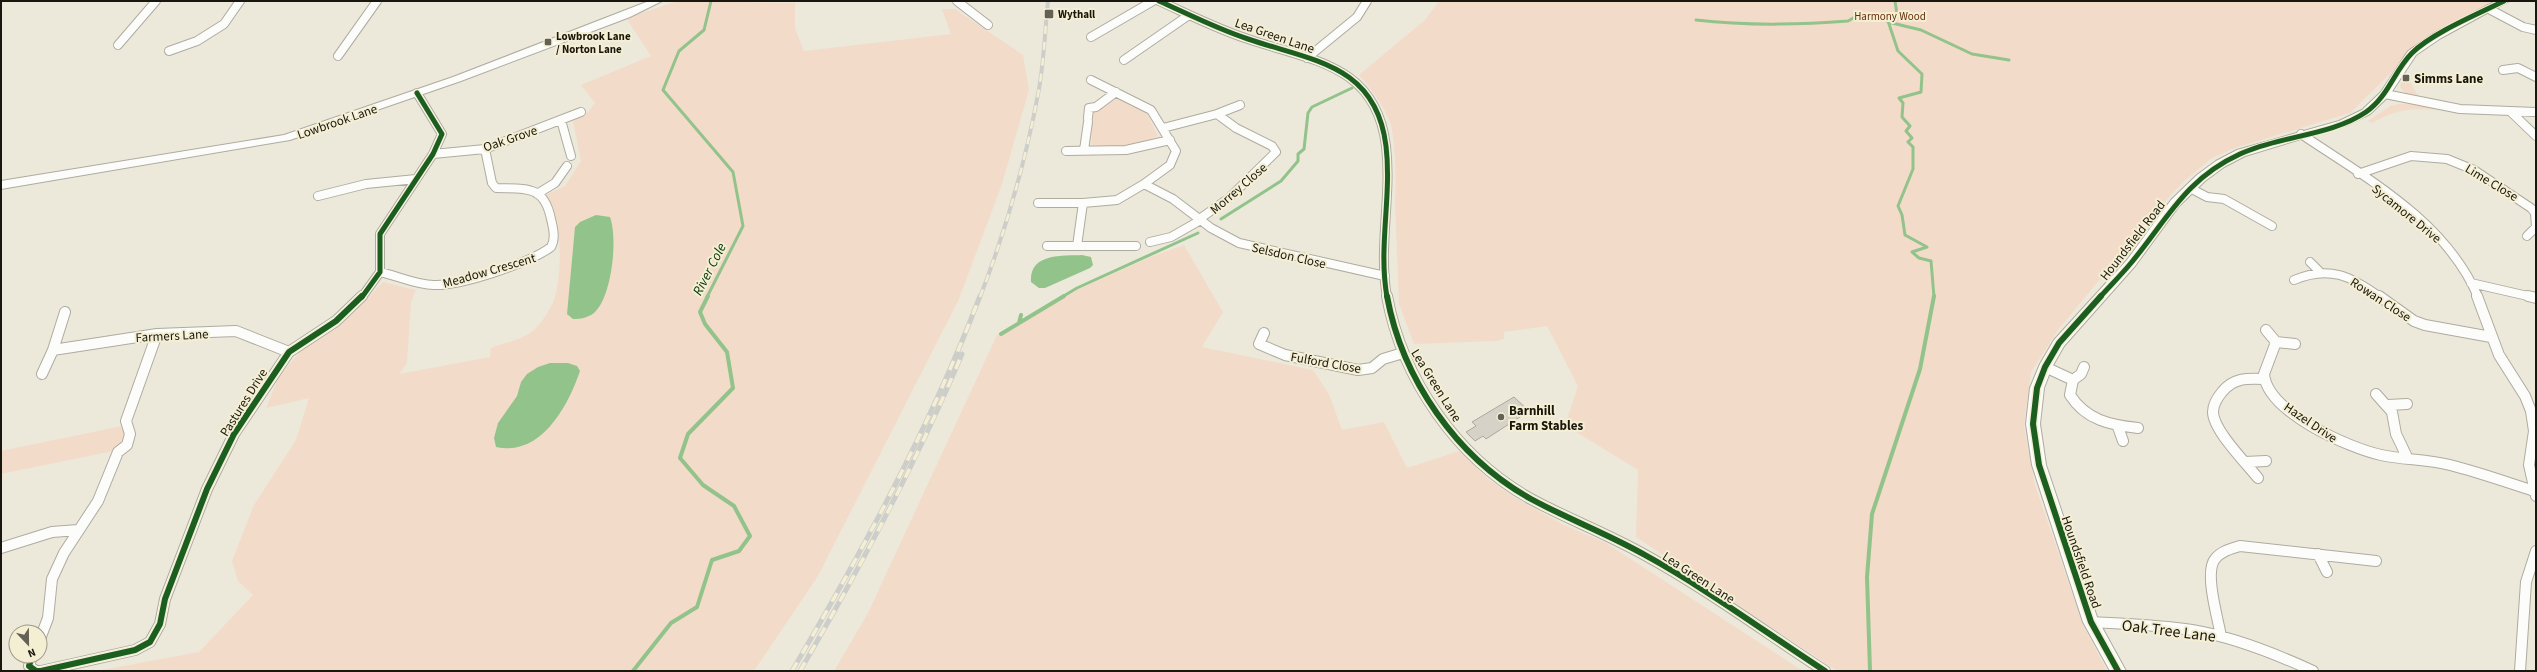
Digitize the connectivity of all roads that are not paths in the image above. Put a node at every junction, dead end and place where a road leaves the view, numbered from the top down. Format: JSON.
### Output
{"nodes":[{"id":1,"x":156,"y":1,"type":"edge"},
{"id":2,"x":240,"y":1,"type":"edge"},
{"id":3,"x":377,"y":1,"type":"edge"},
{"id":4,"x":657,"y":1,"type":"edge"},
{"id":5,"x":957,"y":1,"type":"edge"},
{"id":6,"x":1153,"y":1,"type":"edge"},
{"id":7,"x":1159,"y":1,"type":"edge"},
{"id":8,"x":1367,"y":1,"type":"edge"},
{"id":9,"x":2504,"y":1,"type":"edge"},
{"id":10,"x":2488,"y":9,"type":"junction"},
{"id":11,"x":1190,"y":15,"type":"junction"},
{"id":12,"x":988,"y":25,"type":"dead end"},
{"id":13,"x":2536,"y":30,"type":"edge"},
{"id":14,"x":1091,"y":37,"type":"dead end"},
{"id":15,"x":197,"y":41,"type":"junction"},
{"id":16,"x":118,"y":45,"type":"dead end"},
{"id":17,"x":206,"y":46,"type":"dead end"},
{"id":18,"x":169,"y":51,"type":"dead end"},
{"id":19,"x":338,"y":56,"type":"dead end"},
{"id":20,"x":1307,"y":58,"type":"junction"},
{"id":21,"x":1124,"y":60,"type":"dead end"},
{"id":22,"x":2503,"y":70,"type":"dead end"},
{"id":23,"x":2536,"y":77,"type":"edge"},
{"id":24,"x":1091,"y":80,"type":"dead end"},
{"id":25,"x":1116,"y":92,"type":"junction"},
{"id":26,"x":417,"y":93,"type":"junction"},
{"id":27,"x":2385,"y":94,"type":"junction"},
{"id":28,"x":1240,"y":105,"type":"dead end"},
{"id":29,"x":581,"y":112,"type":"dead end"},
{"id":30,"x":2536,"y":112,"type":"edge"},
{"id":31,"x":2512,"y":113,"type":"junction"},
{"id":32,"x":1217,"y":114,"type":"junction"},
{"id":33,"x":561,"y":120,"type":"junction"},
{"id":34,"x":1163,"y":128,"type":"junction"},
{"id":35,"x":2301,"y":134,"type":"junction"},
{"id":36,"x":2536,"y":136,"type":"edge"},
{"id":37,"x":1170,"y":140,"type":"junction"},
{"id":38,"x":485,"y":149,"type":"junction"},
{"id":39,"x":1066,"y":150,"type":"dead end"},
{"id":40,"x":1084,"y":150,"type":"junction"},
{"id":41,"x":433,"y":154,"type":"junction"},
{"id":42,"x":571,"y":156,"type":"dead end"},
{"id":43,"x":567,"y":166,"type":"dead end"},
{"id":44,"x":2358,"y":174,"type":"junction"},
{"id":45,"x":416,"y":180,"type":"junction"},
{"id":46,"x":1144,"y":184,"type":"junction"},
{"id":47,"x":1,"y":185,"type":"edge"},
{"id":48,"x":2190,"y":188,"type":"junction"},
{"id":49,"x":338,"y":190,"type":"junction"},
{"id":50,"x":537,"y":194,"type":"junction"},
{"id":51,"x":318,"y":196,"type":"dead end"},
{"id":52,"x":340,"y":200,"type":"dead end"},
{"id":53,"x":1038,"y":203,"type":"dead end"},
{"id":54,"x":1083,"y":203,"type":"junction"},
{"id":55,"x":2534,"y":208,"type":"edge"},
{"id":56,"x":1198,"y":220,"type":"junction"},
{"id":57,"x":2272,"y":226,"type":"dead end"},
{"id":58,"x":2527,"y":236,"type":"dead end"},
{"id":59,"x":1150,"y":242,"type":"dead end"},
{"id":60,"x":1047,"y":246,"type":"dead end"},
{"id":61,"x":1077,"y":246,"type":"junction"},
{"id":62,"x":1136,"y":246,"type":"dead end"},
{"id":63,"x":2310,"y":262,"type":"dead end"},
{"id":64,"x":2319,"y":271,"type":"junction"},
{"id":65,"x":380,"y":272,"type":"junction"},
{"id":66,"x":1384,"y":276,"type":"junction"},
{"id":67,"x":2294,"y":280,"type":"dead end"},
{"id":68,"x":2471,"y":283,"type":"junction"},
{"id":69,"x":2536,"y":298,"type":"edge"},
{"id":70,"x":65,"y":312,"type":"dead end"},
{"id":71,"x":2266,"y":330,"type":"dead end"},
{"id":72,"x":1264,"y":333,"type":"dead end"},
{"id":73,"x":157,"y":334,"type":"junction"},
{"id":74,"x":2491,"y":337,"type":"junction"},
{"id":75,"x":2276,"y":342,"type":"junction"},
{"id":76,"x":2295,"y":344,"type":"dead end"},
{"id":77,"x":53,"y":350,"type":"junction"},
{"id":78,"x":289,"y":352,"type":"junction"},
{"id":79,"x":1403,"y":353,"type":"junction"},
{"id":80,"x":2045,"y":367,"type":"junction"},
{"id":81,"x":2084,"y":367,"type":"dead end"},
{"id":82,"x":42,"y":374,"type":"dead end"},
{"id":83,"x":2264,"y":379,"type":"junction"},
{"id":84,"x":2073,"y":380,"type":"junction"},
{"id":85,"x":2376,"y":394,"type":"dead end"},
{"id":86,"x":2532,"y":402,"type":"edge"},
{"id":87,"x":2407,"y":404,"type":"dead end"},
{"id":88,"x":2388,"y":405,"type":"junction"},
{"id":89,"x":2118,"y":427,"type":"junction"},
{"id":90,"x":2138,"y":428,"type":"dead end"},
{"id":91,"x":2123,"y":441,"type":"dead end"},
{"id":92,"x":2407,"y":458,"type":"junction"},
{"id":93,"x":2266,"y":460,"type":"dead end"},
{"id":94,"x":2245,"y":462,"type":"junction"},
{"id":95,"x":2258,"y":478,"type":"dead end"},
{"id":96,"x":2535,"y":494,"type":"edge"},
{"id":97,"x":78,"y":530,"type":"junction"},
{"id":98,"x":1,"y":548,"type":"edge"},
{"id":99,"x":2536,"y":551,"type":"edge"},
{"id":100,"x":2318,"y":554,"type":"junction"},
{"id":101,"x":2376,"y":561,"type":"dead end"},
{"id":102,"x":2327,"y":572,"type":"dead end"},
{"id":103,"x":2091,"y":622,"type":"junction"},
{"id":104,"x":46,"y":624,"type":"edge"},
{"id":105,"x":2221,"y":636,"type":"junction"},
{"id":106,"x":32,"y":670,"type":"edge"},
{"id":107,"x":1824,"y":671,"type":"edge"},
{"id":108,"x":2118,"y":671,"type":"edge"},
{"id":109,"x":2313,"y":671,"type":"edge"},
{"id":110,"x":2520,"y":671,"type":"edge"}],
"edges":[{"from":1,"to":16,"type":"street"},
{"from":2,"to":15,"type":"street"},
{"from":3,"to":19,"type":"street"},
{"from":4,"to":26,"type":"street","name":"Lowbrook Lane"},
{"from":5,"to":12,"type":"street"},
{"from":6,"to":14,"type":"street"},
{"from":7,"to":11,"type":"street","name":"Lea Green Lane"},
{"from":8,"to":20,"type":"street"},
{"from":9,"to":10,"type":"street","name":"Houndsfield Road"},
{"from":10,"to":13,"type":"street"},
{"from":10,"to":27,"type":"street","name":"Houndsfield Road"},
{"from":11,"to":20,"type":"street","name":"Lea Green Lane"},
{"from":11,"to":21,"type":"street"},
{"from":15,"to":17,"type":"street"},
{"from":15,"to":18,"type":"street"},
{"from":20,"to":66,"type":"street","name":"Lea Green Lane"},
{"from":22,"to":23,"type":"street"},
{"from":24,"to":25,"type":"street"},
{"from":25,"to":34,"type":"street"},
{"from":25,"to":40,"type":"street"},
{"from":26,"to":41,"type":"street"},
{"from":26,"to":47,"type":"street","name":"Lowbrook Lane"},
{"from":27,"to":31,"type":"street"},
{"from":27,"to":35,"type":"street","name":"Houndsfield Road"},
{"from":28,"to":32,"type":"street"},
{"from":29,"to":33,"type":"street","name":"Oak Grove"},
{"from":30,"to":31,"type":"street"},
{"from":31,"to":36,"type":"street"},
{"from":32,"to":34,"type":"street"},
{"from":32,"to":56,"type":"street","name":"Morrey Close"},
{"from":33,"to":38,"type":"street","name":"Oak Grove"},
{"from":33,"to":42,"type":"street"},
{"from":34,"to":37,"type":"street"},
{"from":35,"to":44,"type":"street","name":"Sycamore Drive"},
{"from":35,"to":48,"type":"street","name":"Houndsfield Road"},
{"from":37,"to":40,"type":"street"},
{"from":37,"to":46,"type":"street"},
{"from":38,"to":41,"type":"street","name":"Oak Grove"},
{"from":38,"to":50,"type":"street"},
{"from":39,"to":40,"type":"street"},
{"from":41,"to":45,"type":"street"},
{"from":43,"to":50,"type":"street"},
{"from":44,"to":55,"type":"street","name":"Lime Close"},
{"from":44,"to":68,"type":"street","name":"Sycamore Drive"},
{"from":45,"to":49,"type":"street"},
{"from":45,"to":65,"type":"street"},
{"from":46,"to":54,"type":"street"},
{"from":46,"to":56,"type":"street","name":"Selsdon Close"},
{"from":48,"to":57,"type":"street"},
{"from":48,"to":80,"type":"street","name":"Houndsfield Road"},
{"from":49,"to":51,"type":"street"},
{"from":49,"to":52,"type":"street"},
{"from":50,"to":65,"type":"street","name":"Meadow Crescent"},
{"from":53,"to":54,"type":"street"},
{"from":54,"to":61,"type":"street"},
{"from":55,"to":58,"type":"street","name":"Lime Close"},
{"from":56,"to":59,"type":"street"},
{"from":56,"to":66,"type":"street","name":"Selsdon Close"},
{"from":60,"to":61,"type":"street"},
{"from":61,"to":62,"type":"street"},
{"from":63,"to":64,"type":"street"},
{"from":64,"to":67,"type":"street","name":"Rowan Close"},
{"from":64,"to":74,"type":"street","name":"Rowan Close"},
{"from":65,"to":78,"type":"street","name":"Pastures Drive"},
{"from":66,"to":79,"type":"street","name":"Lea Green Lane"},
{"from":68,"to":69,"type":"street"},
{"from":68,"to":74,"type":"street","name":"Sycamore Drive"},
{"from":70,"to":77,"type":"street"},
{"from":71,"to":75,"type":"street"},
{"from":72,"to":79,"type":"street","name":"Fulford Close"},
{"from":73,"to":77,"type":"street","name":"Farmers Lane"},
{"from":73,"to":78,"type":"street","name":"Farmers Lane"},
{"from":73,"to":97,"type":"street"},
{"from":74,"to":86,"type":"street","name":"Sycamore Drive"},
{"from":75,"to":76,"type":"street"},
{"from":75,"to":83,"type":"street"},
{"from":77,"to":82,"type":"street"},
{"from":78,"to":106,"type":"street","name":"Pastures Drive"},
{"from":79,"to":107,"type":"street","name":"Lea Green Lane"},
{"from":80,"to":84,"type":"street"},
{"from":80,"to":103,"type":"street","name":"Houndsfield Road"},
{"from":81,"to":84,"type":"street"},
{"from":83,"to":92,"type":"street","name":"Hazel Drive"},
{"from":83,"to":94,"type":"street"},
{"from":84,"to":89,"type":"street"},
{"from":85,"to":88,"type":"street"},
{"from":86,"to":96,"type":"street","name":"Sycamore Drive"},
{"from":87,"to":88,"type":"street"},
{"from":88,"to":92,"type":"street"},
{"from":89,"to":90,"type":"street"},
{"from":89,"to":91,"type":"street"},
{"from":92,"to":96,"type":"street","name":"Hazel Drive"},
{"from":93,"to":94,"type":"street"},
{"from":94,"to":95,"type":"street"},
{"from":97,"to":98,"type":"street"},
{"from":97,"to":104,"type":"street"},
{"from":99,"to":110,"type":"street"},
{"from":100,"to":101,"type":"street"},
{"from":100,"to":102,"type":"street"},
{"from":100,"to":105,"type":"street"},
{"from":103,"to":105,"type":"street","name":"Oak Tree Lane"},
{"from":103,"to":108,"type":"street","name":"Houndsfield Road"},
{"from":105,"to":109,"type":"street","name":"Oak Tree Lane"}]}
